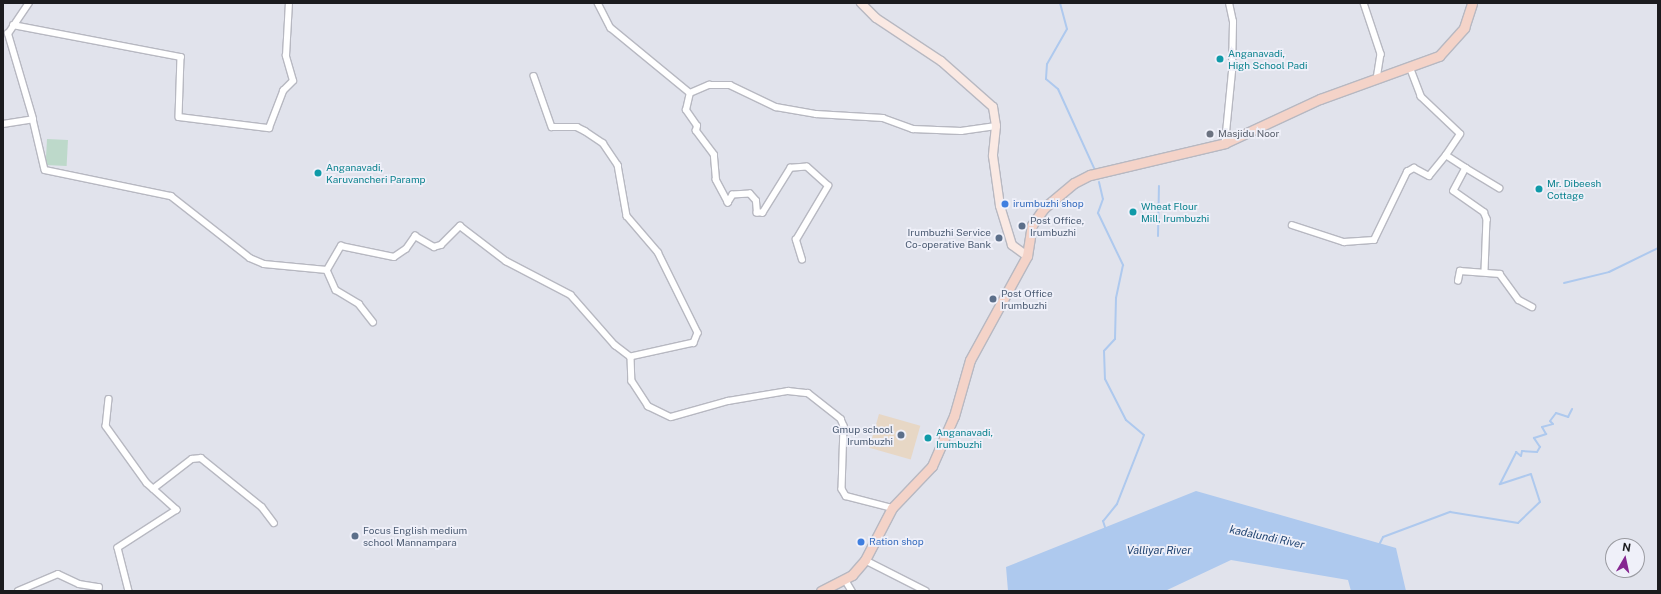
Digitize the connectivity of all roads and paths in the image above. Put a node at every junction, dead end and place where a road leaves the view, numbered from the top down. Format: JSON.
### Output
{"nodes":[{"id":1,"x":29,"y":3,"type":"edge"},
{"id":2,"x":289,"y":3,"type":"edge"},
{"id":3,"x":598,"y":3,"type":"edge"},
{"id":4,"x":861,"y":3,"type":"edge"},
{"id":5,"x":1229,"y":3,"type":"edge"},
{"id":6,"x":1364,"y":3,"type":"edge"},
{"id":7,"x":1472,"y":3,"type":"edge"},
{"id":8,"x":13,"y":25,"type":"junction"},
{"id":9,"x":1410,"y":69,"type":"junction"},
{"id":10,"x":534,"y":76,"type":"dead end"},
{"id":11,"x":1377,"y":80,"type":"junction"},
{"id":12,"x":690,"y":93,"type":"junction"},
{"id":13,"x":33,"y":119,"type":"junction"},
{"id":14,"x":3,"y":124,"type":"edge"},
{"id":15,"x":996,"y":126,"type":"junction"},
{"id":16,"x":1225,"y":143,"type":"junction"},
{"id":17,"x":1446,"y":155,"type":"junction"},
{"id":18,"x":1466,"y":168,"type":"junction"},
{"id":19,"x":1499,"y":188,"type":"dead end"},
{"id":20,"x":1292,"y":225,"type":"dead end"},
{"id":21,"x":1027,"y":256,"type":"junction"},
{"id":22,"x":802,"y":260,"type":"dead end"},
{"id":23,"x":327,"y":270,"type":"junction"},
{"id":24,"x":1485,"y":271,"type":"junction"},
{"id":25,"x":1458,"y":280,"type":"dead end"},
{"id":26,"x":1532,"y":307,"type":"dead end"},
{"id":27,"x":373,"y":322,"type":"dead end"},
{"id":28,"x":631,"y":358,"type":"junction"},
{"id":29,"x":109,"y":399,"type":"dead end"},
{"id":30,"x":153,"y":489,"type":"junction"},
{"id":31,"x":892,"y":508,"type":"junction"},
{"id":32,"x":274,"y":523,"type":"dead end"},
{"id":33,"x":866,"y":560,"type":"junction"},
{"id":34,"x":846,"y":581,"type":"junction"},
{"id":35,"x":18,"y":591,"type":"edge"},
{"id":36,"x":99,"y":591,"type":"edge"},
{"id":37,"x":129,"y":591,"type":"edge"},
{"id":38,"x":821,"y":591,"type":"edge"},
{"id":39,"x":852,"y":591,"type":"edge"},
{"id":40,"x":926,"y":591,"type":"edge"}],
"edges":[{"from":1,"to":8,"type":"street"},
{"from":2,"to":8,"type":"street"},
{"from":3,"to":12,"type":"street"},
{"from":4,"to":15,"type":"main road"},
{"from":5,"to":16,"type":"street"},
{"from":6,"to":11,"type":"street"},
{"from":7,"to":9,"type":"main road"},
{"from":8,"to":13,"type":"street"},
{"from":9,"to":11,"type":"main road"},
{"from":9,"to":17,"type":"street"},
{"from":10,"to":28,"type":"street"},
{"from":11,"to":16,"type":"main road"},
{"from":12,"to":15,"type":"street"},
{"from":12,"to":22,"type":"street"},
{"from":13,"to":14,"type":"street"},
{"from":13,"to":23,"type":"street"},
{"from":15,"to":21,"type":"main road"},
{"from":16,"to":21,"type":"main road"},
{"from":17,"to":18,"type":"street"},
{"from":17,"to":20,"type":"street"},
{"from":18,"to":19,"type":"street"},
{"from":18,"to":24,"type":"street"},
{"from":21,"to":31,"type":"main road"},
{"from":23,"to":27,"type":"street"},
{"from":23,"to":28,"type":"street"},
{"from":24,"to":25,"type":"street"},
{"from":24,"to":26,"type":"street"},
{"from":28,"to":31,"type":"street"},
{"from":29,"to":30,"type":"street"},
{"from":30,"to":32,"type":"street"},
{"from":30,"to":37,"type":"street"},
{"from":31,"to":33,"type":"main road"},
{"from":33,"to":34,"type":"main road"},
{"from":33,"to":40,"type":"street"},
{"from":34,"to":38,"type":"main road"},
{"from":34,"to":39,"type":"street"},
{"from":35,"to":36,"type":"street"}]}
